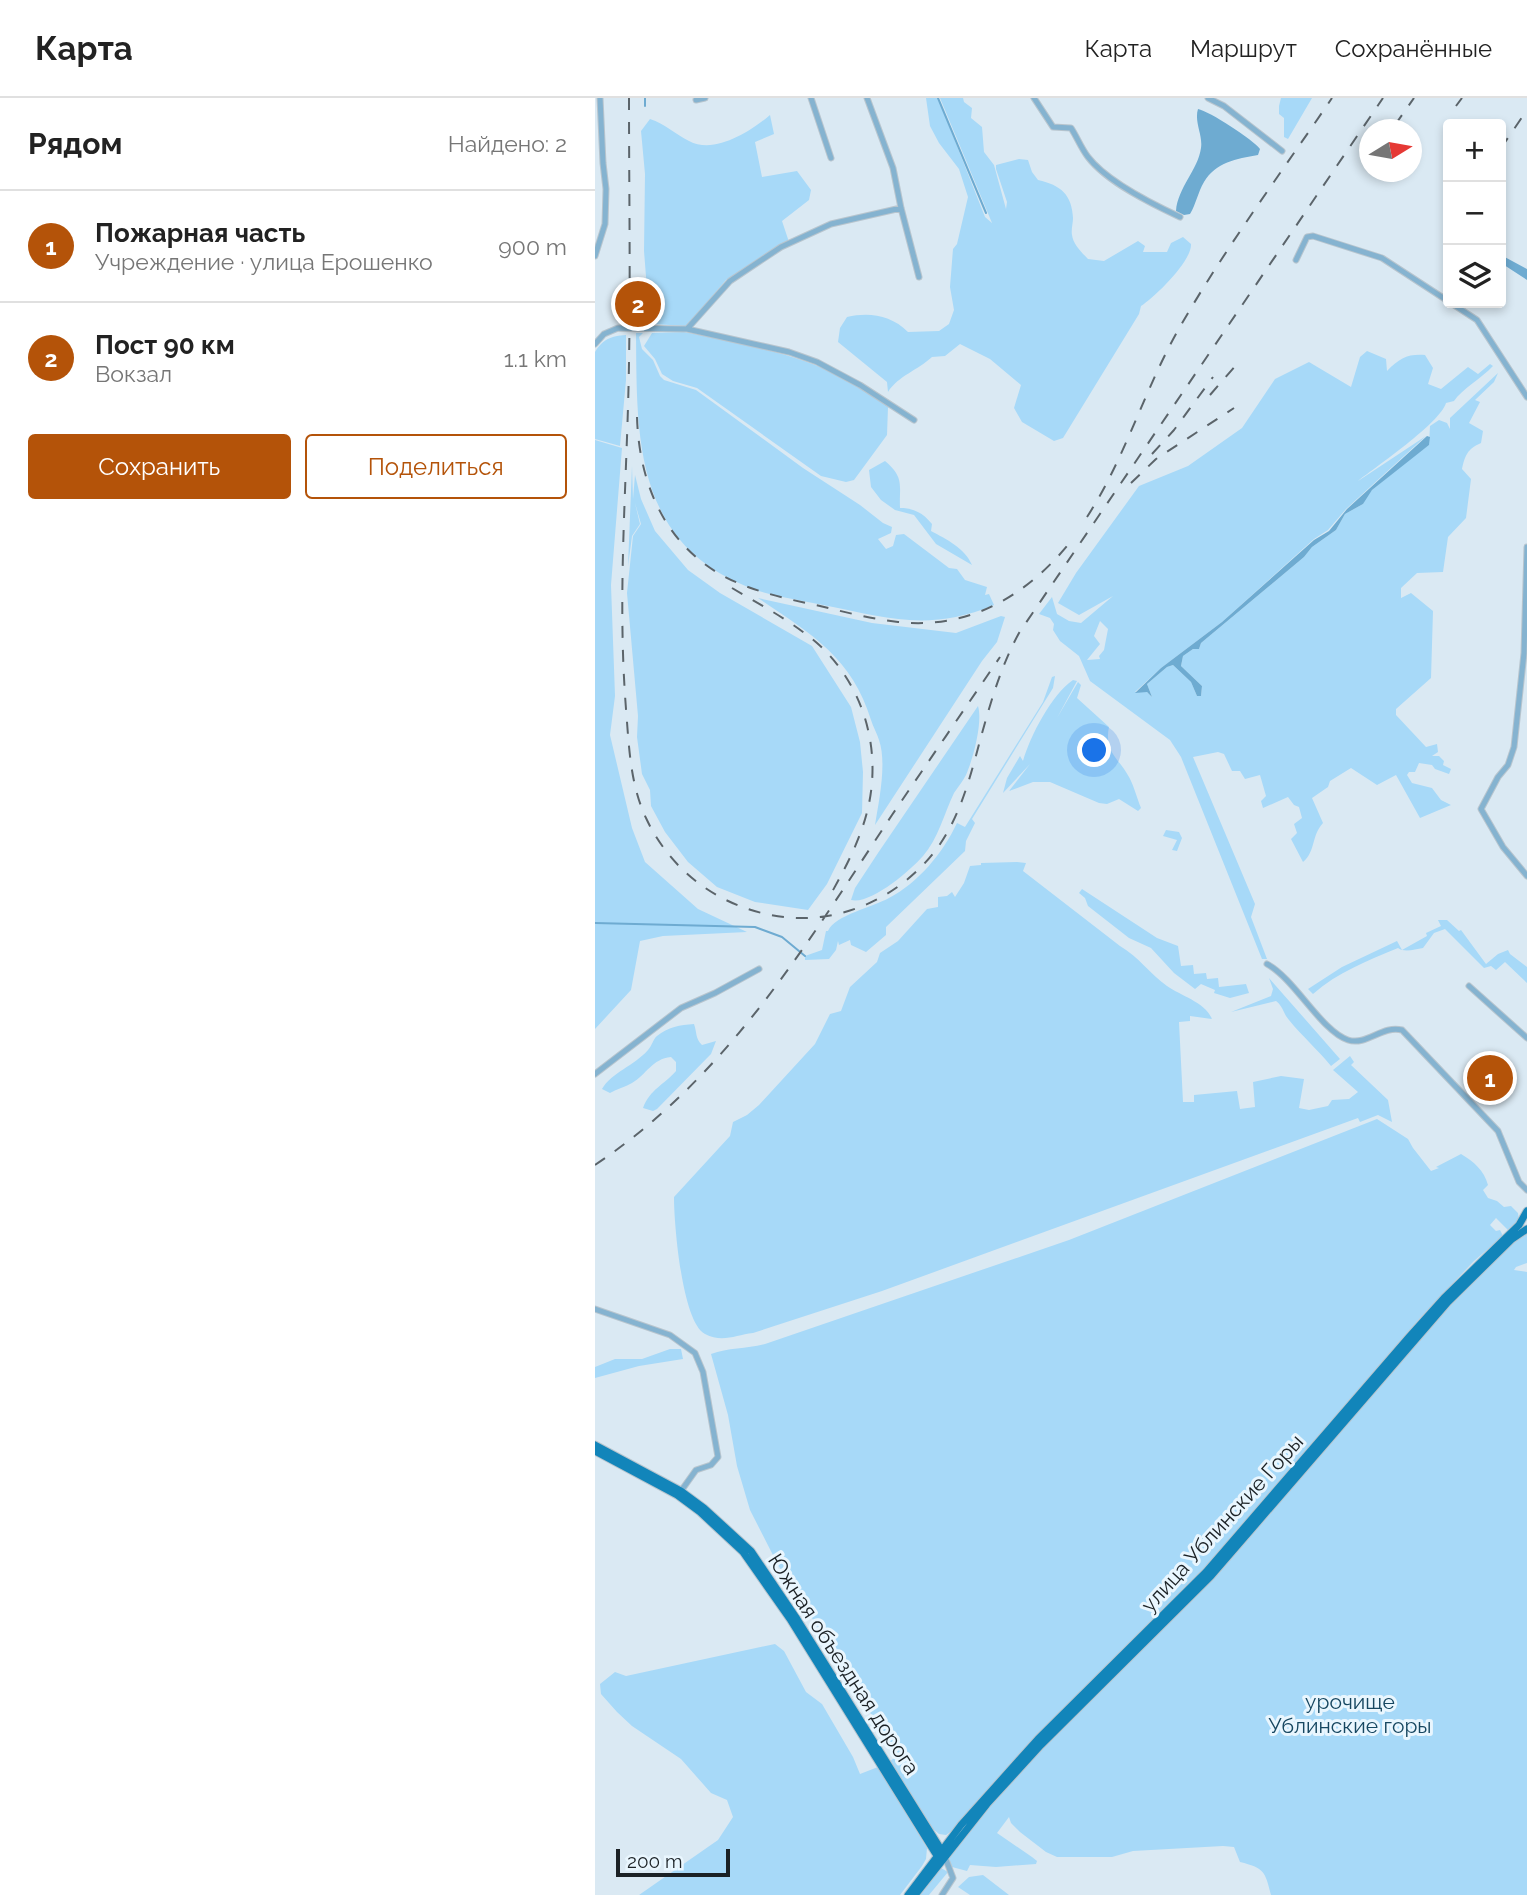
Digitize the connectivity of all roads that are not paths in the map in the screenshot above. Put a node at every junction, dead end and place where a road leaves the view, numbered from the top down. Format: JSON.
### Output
{"nodes":[{"id":1,"x":600,"y":98,"type":"edge"},
{"id":2,"x":705,"y":98,"type":"edge"},
{"id":3,"x":811,"y":98,"type":"edge"},
{"id":4,"x":867,"y":98,"type":"edge"},
{"id":5,"x":1034,"y":98,"type":"edge"},
{"id":6,"x":1208,"y":98,"type":"edge"},
{"id":7,"x":696,"y":100,"type":"dead end"},
{"id":8,"x":1282,"y":151,"type":"dead end"},
{"id":9,"x":831,"y":158,"type":"dead end"},
{"id":10,"x":603,"y":163,"type":"junction"},
{"id":11,"x":595,"y":167,"type":"edge"},
{"id":12,"x":901,"y":208,"type":"junction"},
{"id":13,"x":1180,"y":217,"type":"dead end"},
{"id":14,"x":595,"y":256,"type":"edge"},
{"id":15,"x":1296,"y":260,"type":"dead end"},
{"id":16,"x":919,"y":276,"type":"dead end"},
{"id":17,"x":1443,"y":298,"type":"edge"},
{"id":18,"x":1458,"y":308,"type":"edge"},
{"id":19,"x":687,"y":329,"type":"junction"},
{"id":20,"x":595,"y":344,"type":"edge"},
{"id":21,"x":1527,"y":397,"type":"edge"},
{"id":22,"x":913,"y":420,"type":"dead end"},
{"id":23,"x":1527,"y":547,"type":"edge"},
{"id":24,"x":1527,"y":876,"type":"edge"},
{"id":25,"x":1267,"y":964,"type":"dead end"},
{"id":26,"x":759,"y":969,"type":"dead end"},
{"id":27,"x":1469,"y":986,"type":"dead end"},
{"id":28,"x":1527,"y":1038,"type":"edge"},
{"id":29,"x":595,"y":1074,"type":"edge"},
{"id":30,"x":1527,"y":1190,"type":"edge"},
{"id":31,"x":1527,"y":1211,"type":"edge"},
{"id":32,"x":1527,"y":1217,"type":"edge"},
{"id":33,"x":1527,"y":1229,"type":"edge"},
{"id":34,"x":595,"y":1309,"type":"edge"},
{"id":35,"x":595,"y":1445,"type":"edge"},
{"id":36,"x":595,"y":1451,"type":"edge"},
{"id":37,"x":679,"y":1493,"type":"junction"},
{"id":38,"x":962,"y":1828,"type":"junction"},
{"id":39,"x":921,"y":1829,"type":"junction"},
{"id":40,"x":930,"y":1831,"type":"junction"},
{"id":41,"x":942,"y":1858,"type":"junction"},
{"id":42,"x":919,"y":1879,"type":"junction"},
{"id":43,"x":908,"y":1895,"type":"edge"},
{"id":44,"x":915,"y":1895,"type":"edge"},
{"id":45,"x":943,"y":1895,"type":"edge"}],
"edges":[{"from":1,"to":10,"type":"street"},
{"from":2,"to":7,"type":"street"},
{"from":3,"to":9,"type":"street"},
{"from":4,"to":12,"type":"street"},
{"from":5,"to":13,"type":"street"},
{"from":6,"to":8,"type":"street"},
{"from":10,"to":11,"type":"street"},
{"from":10,"to":14,"type":"street"},
{"from":12,"to":16,"type":"street"},
{"from":12,"to":19,"type":"street"},
{"from":15,"to":17,"type":"street"},
{"from":18,"to":21,"type":"street"},
{"from":19,"to":20,"type":"street"},
{"from":19,"to":22,"type":"street"},
{"from":23,"to":24,"type":"street"},
{"from":25,"to":30,"type":"street"},
{"from":26,"to":29,"type":"street"},
{"from":27,"to":28,"type":"street"},
{"from":31,"to":32,"type":"main road"},
{"from":31,"to":38,"type":"main road","name":"улица Ублинские Горы"},
{"from":33,"to":38,"type":"main road","name":"улица Ублинские Горы"},
{"from":34,"to":37,"type":"street"},
{"from":35,"to":37,"type":"main road","name":"Южная объездная дорога"},
{"from":36,"to":37,"type":"main road","name":"Южная объездная дорога"},
{"from":37,"to":39,"type":"main road","name":"Южная объездная дорога"},
{"from":37,"to":40,"type":"main road","name":"Южная объездная дорога"},
{"from":38,"to":40,"type":"main road"},
{"from":38,"to":41,"type":"main road","name":"улица Ублинские Горы"},
{"from":39,"to":41,"type":"main road","name":"Южная объездная дорога"},
{"from":39,"to":42,"type":"main road"},
{"from":40,"to":41,"type":"main road","name":"Южная объездная дорога"},
{"from":41,"to":42,"type":"main road","name":"улица Ублинские Горы"},
{"from":41,"to":44,"type":"main road","name":"улица Ублинские Горы"},
{"from":41,"to":45,"type":"street"},
{"from":42,"to":43,"type":"main road","name":"улица Ублинские Горы"}]}
